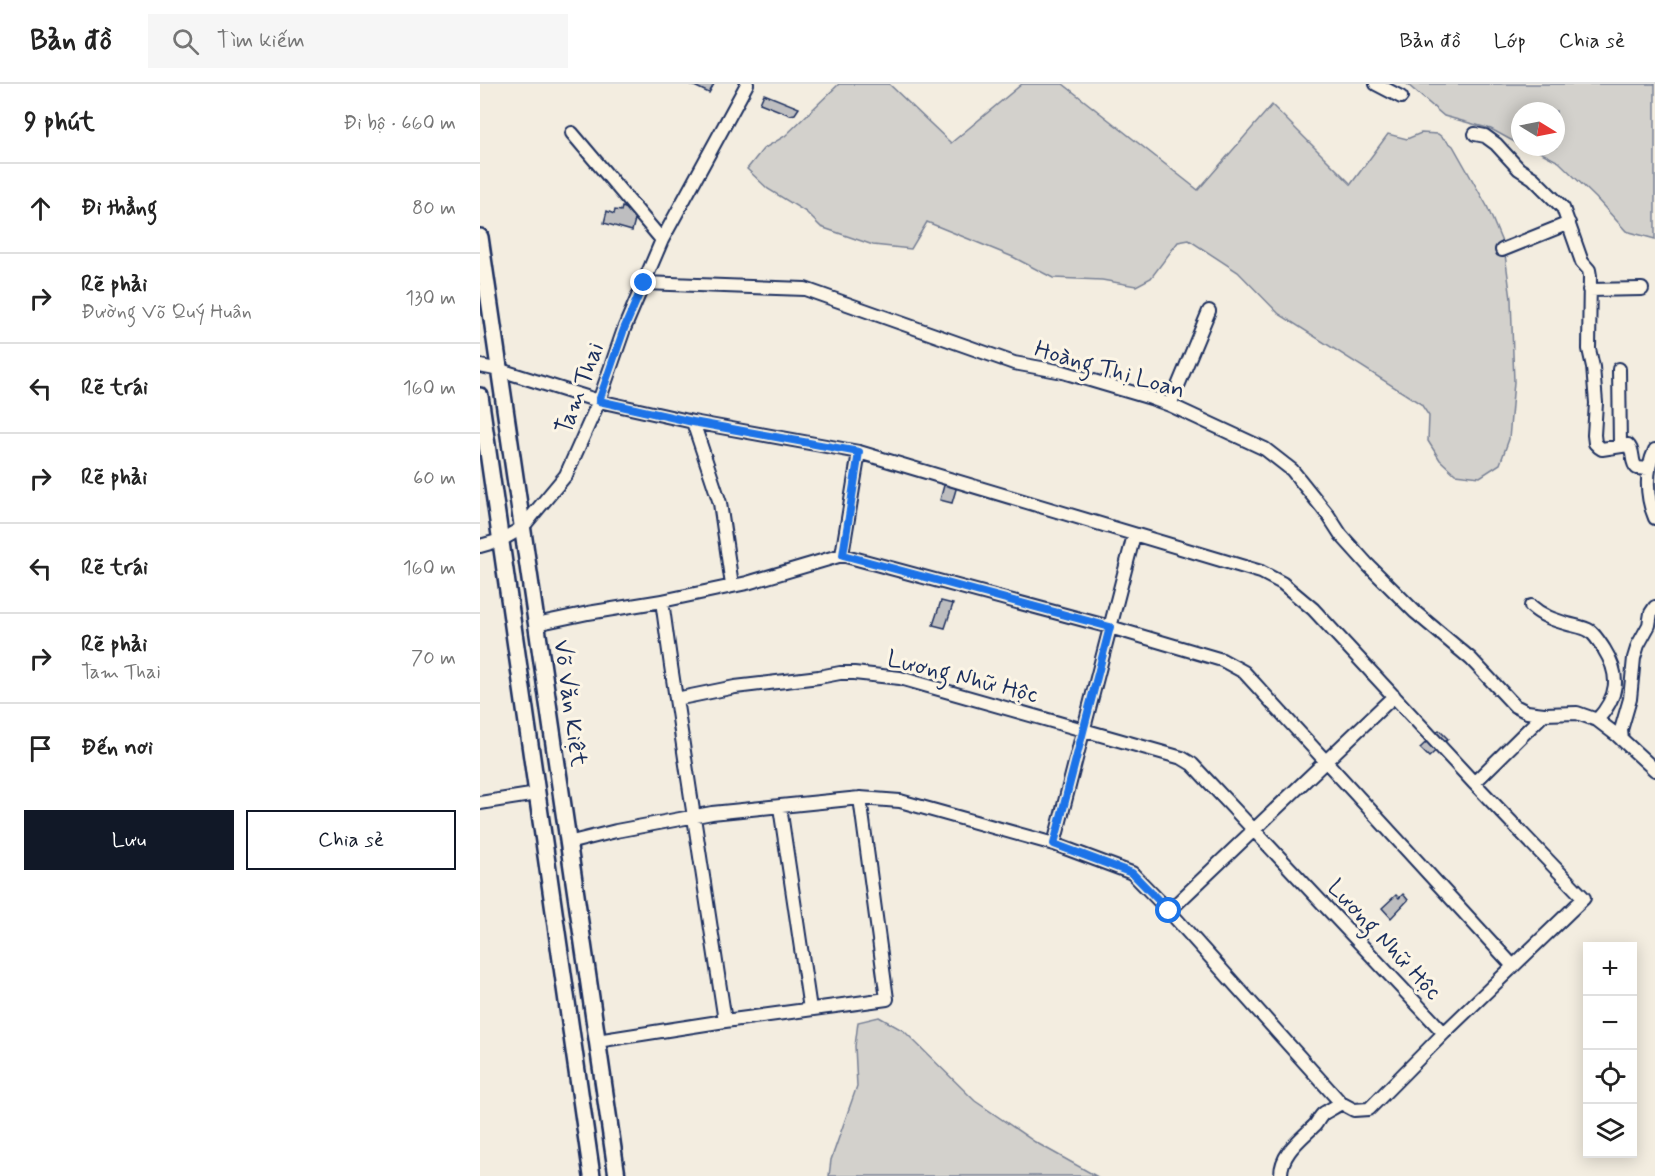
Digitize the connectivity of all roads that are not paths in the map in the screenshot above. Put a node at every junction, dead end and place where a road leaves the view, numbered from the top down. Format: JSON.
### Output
{"nodes":[{"id":1,"x":747,"y":84,"type":"edge"},
{"id":2,"x":1376,"y":84,"type":"edge"},
{"id":3,"x":1401,"y":98,"type":"dead end"},
{"id":4,"x":572,"y":133,"type":"dead end"},
{"id":5,"x":1475,"y":134,"type":"dead end"},
{"id":6,"x":1569,"y":223,"type":"junction"},
{"id":7,"x":480,"y":237,"type":"edge"},
{"id":8,"x":662,"y":240,"type":"junction"},
{"id":9,"x":1502,"y":250,"type":"dead end"},
{"id":10,"x":644,"y":283,"type":"junction"},
{"id":11,"x":484,"y":286,"type":"edge"},
{"id":12,"x":1642,"y":289,"type":"dead end"},
{"id":13,"x":1589,"y":290,"type":"junction"},
{"id":14,"x":1209,"y":311,"type":"dead end"},
{"id":15,"x":480,"y":366,"type":"edge"},
{"id":16,"x":1619,"y":369,"type":"dead end"},
{"id":17,"x":500,"y":370,"type":"junction"},
{"id":18,"x":480,"y":396,"type":"edge"},
{"id":19,"x":599,"y":401,"type":"junction"},
{"id":20,"x":1170,"y":405,"type":"junction"},
{"id":21,"x":693,"y":422,"type":"junction"},
{"id":22,"x":1620,"y":446,"type":"junction"},
{"id":23,"x":1655,"y":450,"type":"edge"},
{"id":24,"x":859,"y":452,"type":"junction"},
{"id":25,"x":1648,"y":469,"type":"junction"},
{"id":26,"x":1655,"y":518,"type":"edge"},
{"id":27,"x":522,"y":528,"type":"junction"},
{"id":28,"x":1134,"y":535,"type":"junction"},
{"id":29,"x":501,"y":540,"type":"junction"},
{"id":30,"x":480,"y":546,"type":"edge"},
{"id":31,"x":843,"y":555,"type":"junction"},
{"id":32,"x":732,"y":585,"type":"junction"},
{"id":33,"x":662,"y":601,"type":"junction"},
{"id":34,"x":1655,"y":601,"type":"edge"},
{"id":35,"x":1531,"y":606,"type":"dead end"},
{"id":36,"x":1655,"y":607,"type":"edge"},
{"id":37,"x":536,"y":624,"type":"junction"},
{"id":38,"x":1110,"y":627,"type":"junction"},
{"id":39,"x":1394,"y":696,"type":"junction"},
{"id":40,"x":676,"y":699,"type":"junction"},
{"id":41,"x":1544,"y":714,"type":"junction"},
{"id":42,"x":1600,"y":722,"type":"junction"},
{"id":43,"x":1083,"y":730,"type":"junction"},
{"id":44,"x":1620,"y":738,"type":"junction"},
{"id":45,"x":1326,"y":761,"type":"junction"},
{"id":46,"x":1653,"y":764,"type":"edge"},
{"id":47,"x":1474,"y":783,"type":"junction"},
{"id":48,"x":537,"y":794,"type":"junction"},
{"id":49,"x":860,"y":798,"type":"junction"},
{"id":50,"x":480,"y":803,"type":"edge"},
{"id":51,"x":780,"y":807,"type":"junction"},
{"id":52,"x":694,"y":816,"type":"junction"},
{"id":53,"x":1254,"y":830,"type":"junction"},
{"id":54,"x":568,"y":843,"type":"junction"},
{"id":55,"x":1054,"y":844,"type":"junction"},
{"id":56,"x":1169,"y":911,"type":"junction"},
{"id":57,"x":1513,"y":966,"type":"junction"},
{"id":58,"x":810,"y":1009,"type":"junction"},
{"id":59,"x":725,"y":1021,"type":"junction"},
{"id":60,"x":1444,"y":1033,"type":"junction"},
{"id":61,"x":597,"y":1041,"type":"junction"},
{"id":62,"x":1341,"y":1103,"type":"junction"},
{"id":63,"x":592,"y":1176,"type":"edge"},
{"id":64,"x":617,"y":1176,"type":"edge"},
{"id":65,"x":1281,"y":1176,"type":"edge"}],
"edges":[{"from":1,"to":8,"type":"street","name":"Tam Thai"},
{"from":2,"to":3,"type":"street"},
{"from":4,"to":8,"type":"street"},
{"from":5,"to":6,"type":"street"},
{"from":6,"to":9,"type":"street"},
{"from":6,"to":13,"type":"street"},
{"from":7,"to":11,"type":"main road","name":"Võ Văn Kiệt"},
{"from":8,"to":10,"type":"street","name":"Tam Thai"},
{"from":10,"to":19,"type":"street","name":"Tam Thai"},
{"from":10,"to":20,"type":"street","name":"Hoàng Thị Loan"},
{"from":11,"to":17,"type":"main road","name":"Võ Văn Kiệt"},
{"from":12,"to":13,"type":"street"},
{"from":13,"to":22,"type":"street"},
{"from":14,"to":20,"type":"street"},
{"from":15,"to":17,"type":"street"},
{"from":16,"to":22,"type":"street"},
{"from":17,"to":19,"type":"street"},
{"from":17,"to":27,"type":"main road","name":"Võ Văn Kiệt"},
{"from":18,"to":29,"type":"main road","name":"Võ Văn Kiệt"},
{"from":19,"to":21,"type":"street"},
{"from":19,"to":27,"type":"street","name":"Tam Thai"},
{"from":20,"to":41,"type":"street","name":"Hoàng Thị Loan"},
{"from":21,"to":24,"type":"street"},
{"from":21,"to":32,"type":"street"},
{"from":22,"to":25,"type":"street"},
{"from":23,"to":25,"type":"street"},
{"from":24,"to":28,"type":"street"},
{"from":24,"to":31,"type":"street"},
{"from":25,"to":26,"type":"street"},
{"from":27,"to":29,"type":"street","name":"Tam Thai"},
{"from":27,"to":37,"type":"main road","name":"Võ Văn Kiệt"},
{"from":28,"to":38,"type":"street"},
{"from":28,"to":39,"type":"street"},
{"from":29,"to":30,"type":"street","name":"Tam Thai"},
{"from":29,"to":48,"type":"main road","name":"Võ Văn Kiệt"},
{"from":31,"to":32,"type":"street"},
{"from":31,"to":38,"type":"street"},
{"from":32,"to":33,"type":"street"},
{"from":33,"to":37,"type":"street"},
{"from":33,"to":40,"type":"street"},
{"from":34,"to":36,"type":"street"},
{"from":35,"to":42,"type":"street"},
{"from":36,"to":44,"type":"street"},
{"from":37,"to":54,"type":"main road","name":"Võ Văn Kiệt"},
{"from":38,"to":43,"type":"street"},
{"from":38,"to":45,"type":"street"},
{"from":39,"to":45,"type":"street"},
{"from":39,"to":47,"type":"street"},
{"from":40,"to":43,"type":"street","name":"Lương Nhữ Hộc"},
{"from":40,"to":52,"type":"street"},
{"from":41,"to":42,"type":"street","name":"Hoàng Thị Loan"},
{"from":41,"to":47,"type":"street"},
{"from":42,"to":44,"type":"street","name":"Hoàng Thị Loan"},
{"from":43,"to":53,"type":"street","name":"Lương Nhữ Hộc"},
{"from":43,"to":55,"type":"street"},
{"from":44,"to":46,"type":"street","name":"Hoàng Thị Loan"},
{"from":45,"to":53,"type":"street"},
{"from":45,"to":57,"type":"street"},
{"from":47,"to":57,"type":"street"},
{"from":48,"to":50,"type":"street"},
{"from":48,"to":63,"type":"main road","name":"Võ Văn Kiệt"},
{"from":49,"to":51,"type":"street"},
{"from":49,"to":55,"type":"street"},
{"from":49,"to":58,"type":"street"},
{"from":51,"to":52,"type":"street"},
{"from":51,"to":58,"type":"street"},
{"from":52,"to":54,"type":"street"},
{"from":52,"to":59,"type":"street"},
{"from":53,"to":56,"type":"street"},
{"from":53,"to":60,"type":"street","name":"Lương Nhữ Hộc"},
{"from":54,"to":61,"type":"main road","name":"Võ Văn Kiệt"},
{"from":55,"to":56,"type":"street"},
{"from":56,"to":62,"type":"street"},
{"from":57,"to":60,"type":"street"},
{"from":58,"to":59,"type":"street"},
{"from":59,"to":61,"type":"street"},
{"from":60,"to":62,"type":"street"},
{"from":61,"to":64,"type":"main road","name":"Võ Văn Kiệt"},
{"from":62,"to":65,"type":"street"}]}
